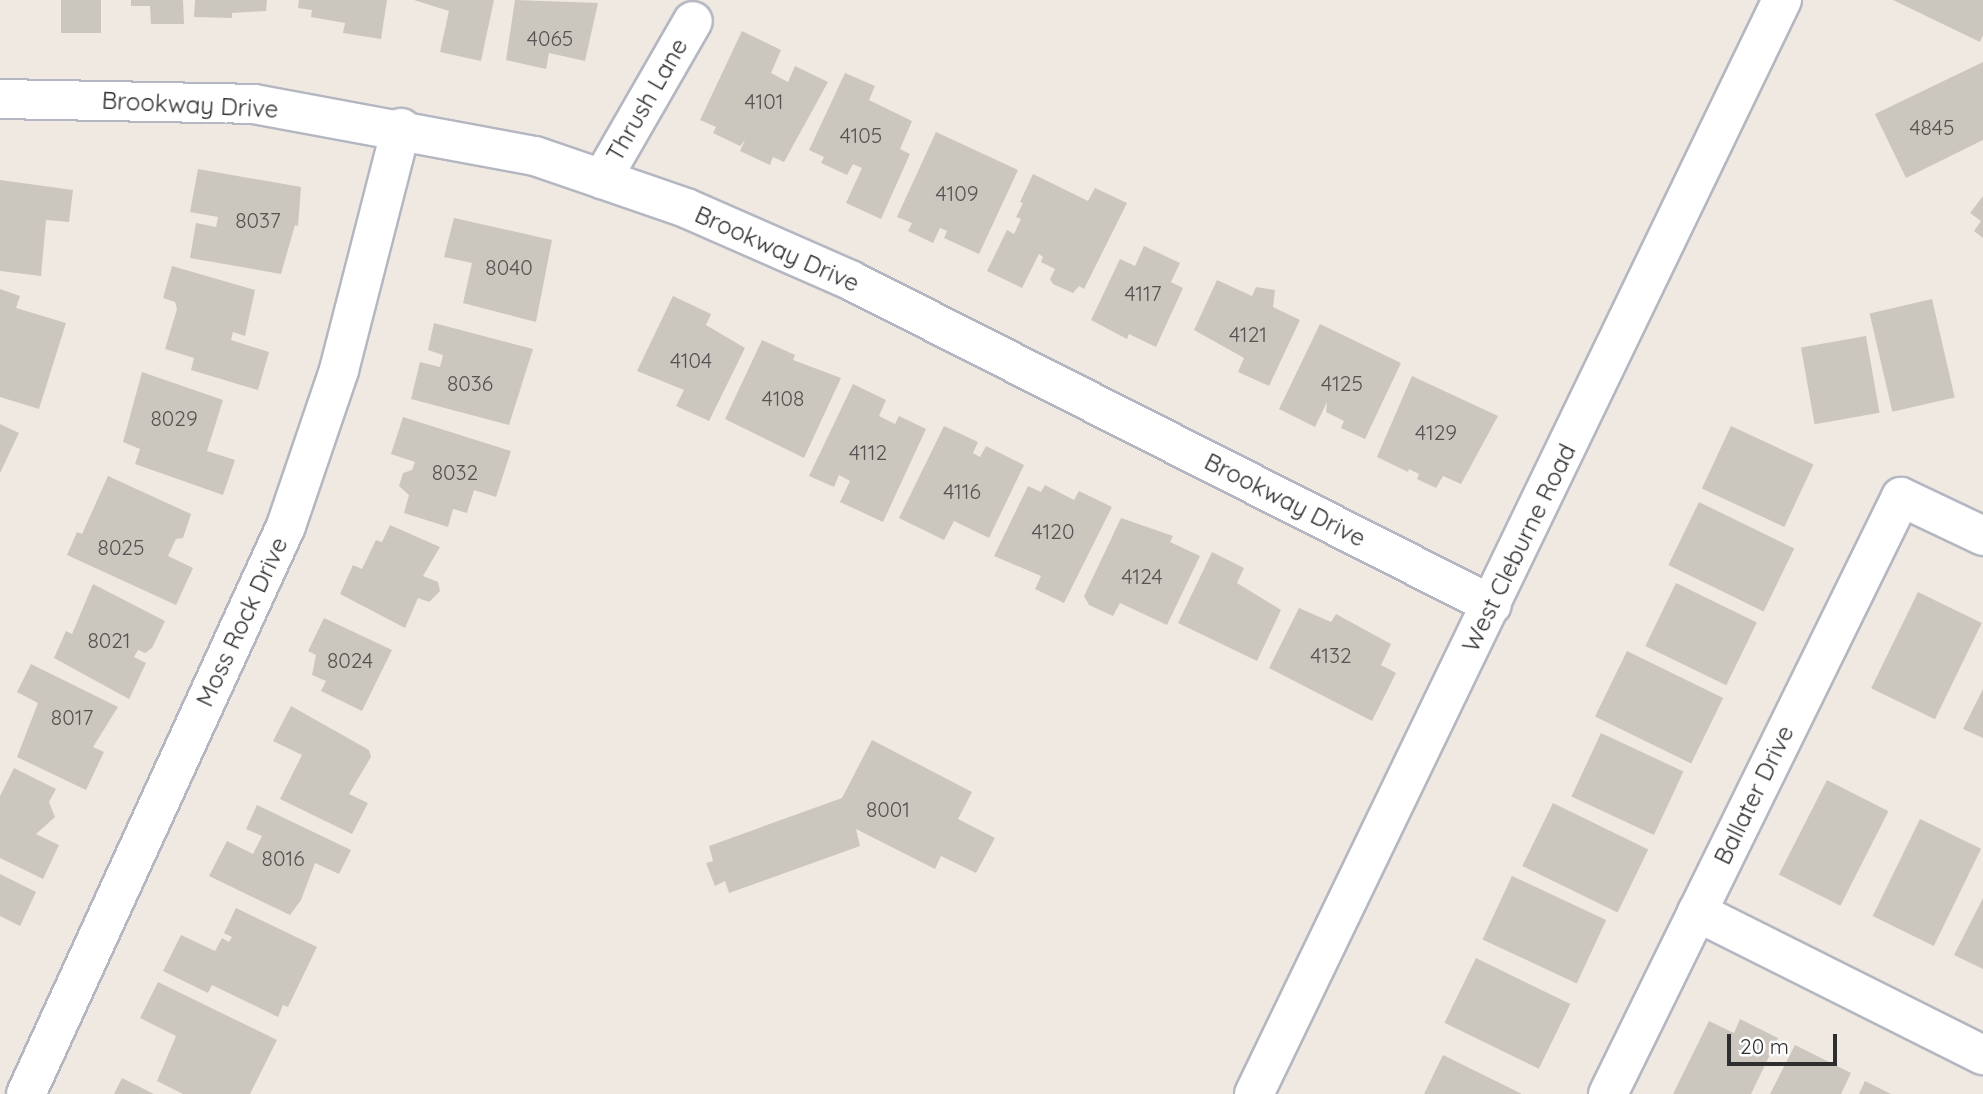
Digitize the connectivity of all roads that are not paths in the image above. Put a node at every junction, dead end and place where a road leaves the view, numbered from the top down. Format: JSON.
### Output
{"nodes":[{"id":1,"x":1782,"y":0,"type":"edge"},
{"id":2,"x":693,"y":22,"type":"dead end"},
{"id":3,"x":0,"y":99,"type":"edge"},
{"id":4,"x":401,"y":128,"type":"junction"},
{"id":5,"x":602,"y":179,"type":"junction"},
{"id":6,"x":1983,"y":536,"type":"edge"},
{"id":7,"x":1492,"y":605,"type":"junction"},
{"id":8,"x":1697,"y":912,"type":"junction"},
{"id":9,"x":1983,"y":1055,"type":"edge"},
{"id":10,"x":26,"y":1094,"type":"edge"},
{"id":11,"x":1254,"y":1094,"type":"edge"},
{"id":12,"x":1608,"y":1094,"type":"edge"}],
"edges":[{"from":1,"to":7,"type":"street","name":"West Cleburne Road"},
{"from":2,"to":5,"type":"street","name":"Thrush Lane"},
{"from":3,"to":4,"type":"street","name":"Brookway Drive"},
{"from":4,"to":5,"type":"street","name":"Brookway Drive"},
{"from":4,"to":10,"type":"street","name":"Moss Rock Drive"},
{"from":5,"to":7,"type":"street","name":"Brookway Drive"},
{"from":6,"to":8,"type":"street","name":"Ballater Drive"},
{"from":7,"to":11,"type":"street","name":"West Cleburne Road"},
{"from":8,"to":9,"type":"street"},
{"from":8,"to":12,"type":"street","name":"Ballater Drive"}]}
